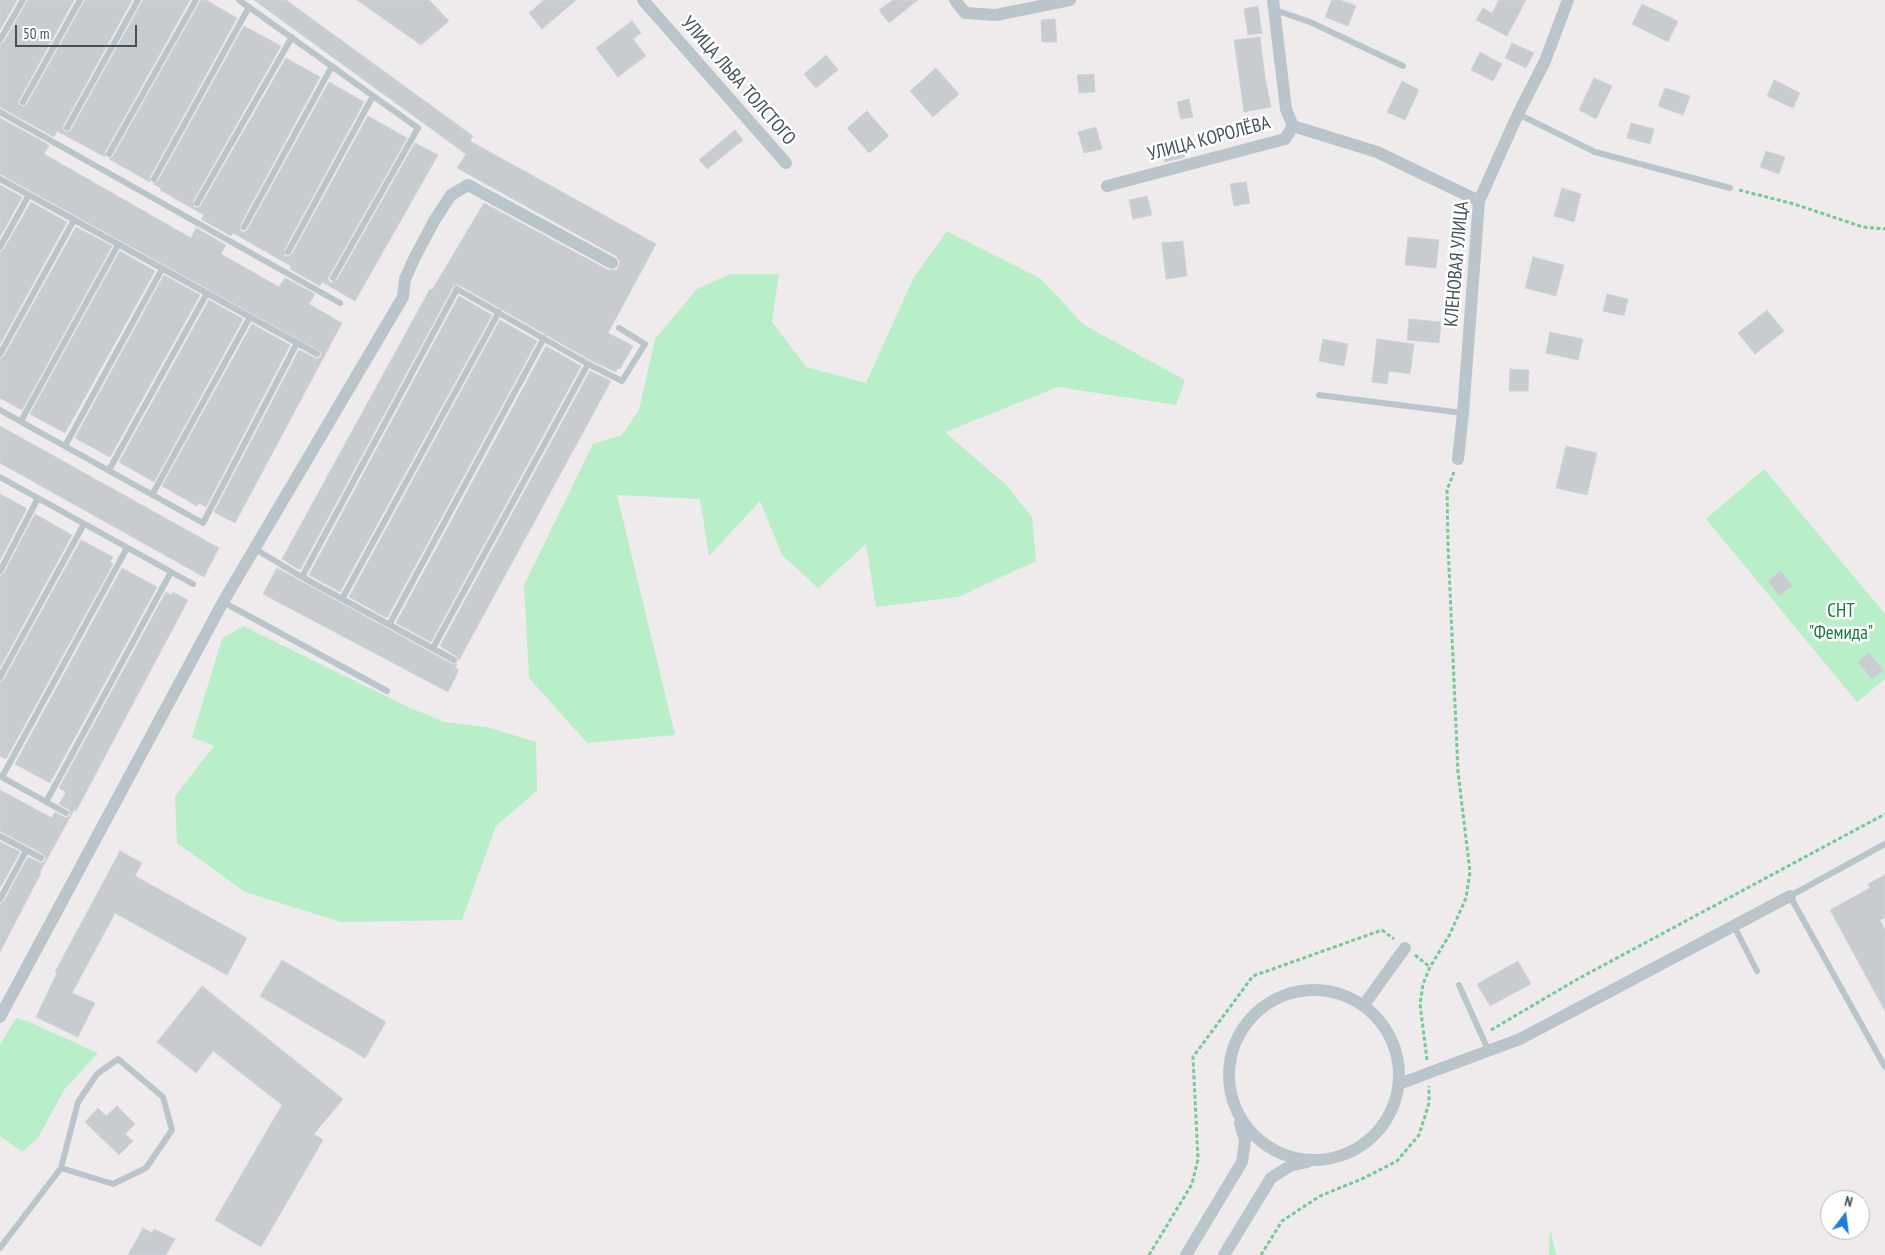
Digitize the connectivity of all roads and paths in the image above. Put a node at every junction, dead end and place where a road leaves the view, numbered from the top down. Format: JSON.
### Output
{"nodes":[{"id":1,"x":22,"y":0,"type":"edge"},
{"id":2,"x":80,"y":0,"type":"edge"},
{"id":3,"x":138,"y":0,"type":"edge"},
{"id":4,"x":196,"y":0,"type":"edge"},
{"id":5,"x":239,"y":0,"type":"edge"},
{"id":6,"x":643,"y":0,"type":"edge"},
{"id":7,"x":955,"y":0,"type":"edge"},
{"id":8,"x":1070,"y":0,"type":"edge"},
{"id":9,"x":1568,"y":0,"type":"edge"},
{"id":10,"x":1274,"y":5,"type":"edge"},
{"id":11,"x":249,"y":7,"type":"junction"},
{"id":12,"x":292,"y":37,"type":"junction"},
{"id":13,"x":0,"y":40,"type":"edge"},
{"id":14,"x":332,"y":66,"type":"junction"},
{"id":15,"x":1403,"y":66,"type":"dead end"},
{"id":16,"x":374,"y":96,"type":"junction"},
{"id":17,"x":23,"y":102,"type":"dead end"},
{"id":18,"x":0,"y":112,"type":"edge"},
{"id":19,"x":1518,"y":114,"type":"junction"},
{"id":20,"x":1293,"y":126,"type":"junction"},
{"id":21,"x":67,"y":128,"type":"dead end"},
{"id":22,"x":109,"y":154,"type":"dead end"},
{"id":23,"x":786,"y":163,"type":"dead end"},
{"id":24,"x":0,"y":179,"type":"edge"},
{"id":25,"x":154,"y":179,"type":"dead end"},
{"id":26,"x":1107,"y":186,"type":"dead end"},
{"id":27,"x":1730,"y":188,"type":"joint"},
{"id":28,"x":29,"y":195,"type":"junction"},
{"id":29,"x":1480,"y":201,"type":"junction"},
{"id":30,"x":197,"y":203,"type":"dead end"},
{"id":31,"x":74,"y":220,"type":"junction"},
{"id":32,"x":244,"y":227,"type":"dead end"},
{"id":33,"x":1885,"y":229,"type":"edge"},
{"id":34,"x":118,"y":245,"type":"junction"},
{"id":35,"x":0,"y":247,"type":"edge"},
{"id":36,"x":288,"y":252,"type":"dead end"},
{"id":37,"x":612,"y":263,"type":"dead end"},
{"id":38,"x":162,"y":269,"type":"junction"},
{"id":39,"x":333,"y":278,"type":"dead end"},
{"id":40,"x":207,"y":293,"type":"junction"},
{"id":41,"x":340,"y":303,"type":"dead end"},
{"id":42,"x":499,"y":312,"type":"junction"},
{"id":43,"x":250,"y":317,"type":"junction"},
{"id":44,"x":619,"y":328,"type":"dead end"},
{"id":45,"x":544,"y":338,"type":"junction"},
{"id":46,"x":297,"y":343,"type":"junction"},
{"id":47,"x":0,"y":354,"type":"edge"},
{"id":48,"x":317,"y":354,"type":"dead end"},
{"id":49,"x":588,"y":364,"type":"junction"},
{"id":50,"x":1319,"y":395,"type":"dead end"},
{"id":51,"x":0,"y":410,"type":"edge"},
{"id":52,"x":1463,"y":413,"type":"junction"},
{"id":53,"x":20,"y":421,"type":"junction"},
{"id":54,"x":65,"y":446,"type":"junction"},
{"id":55,"x":1458,"y":459,"type":"joint"},
{"id":56,"x":109,"y":470,"type":"junction"},
{"id":57,"x":0,"y":477,"type":"edge"},
{"id":58,"x":152,"y":494,"type":"junction"},
{"id":59,"x":38,"y":498,"type":"junction"},
{"id":60,"x":84,"y":524,"type":"junction"},
{"id":61,"x":127,"y":548,"type":"junction"},
{"id":62,"x":255,"y":549,"type":"junction"},
{"id":63,"x":0,"y":571,"type":"edge"},
{"id":64,"x":171,"y":572,"type":"junction"},
{"id":65,"x":302,"y":577,"type":"junction"},
{"id":66,"x":193,"y":584,"type":"dead end"},
{"id":67,"x":342,"y":599,"type":"junction"},
{"id":68,"x":223,"y":602,"type":"junction"},
{"id":69,"x":389,"y":624,"type":"junction"},
{"id":70,"x":433,"y":648,"type":"junction"},
{"id":71,"x":454,"y":660,"type":"dead end"},
{"id":72,"x":0,"y":677,"type":"edge"},
{"id":73,"x":387,"y":691,"type":"dead end"},
{"id":74,"x":1,"y":777,"type":"edge"},
{"id":75,"x":46,"y":802,"type":"junction"},
{"id":76,"x":66,"y":813,"type":"dead end"},
{"id":77,"x":1885,"y":814,"type":"edge"},
{"id":78,"x":0,"y":836,"type":"edge"},
{"id":79,"x":1885,"y":844,"type":"edge"},
{"id":80,"x":26,"y":851,"type":"junction"},
{"id":81,"x":42,"y":858,"type":"dead end"},
{"id":82,"x":1790,"y":896,"type":"junction"},
{"id":83,"x":0,"y":899,"type":"edge"},
{"id":84,"x":1734,"y":926,"type":"junction"},
{"id":85,"x":1405,"y":948,"type":"junction"},
{"id":86,"x":1430,"y":966,"type":"junction"},
{"id":87,"x":1757,"y":971,"type":"dead end"},
{"id":88,"x":1460,"y":985,"type":"dead end"},
{"id":89,"x":1363,"y":1006,"type":"junction"},
{"id":90,"x":0,"y":1017,"type":"edge"},
{"id":91,"x":1482,"y":1034,"type":"junction"},
{"id":92,"x":1489,"y":1052,"type":"junction"},
{"id":93,"x":1885,"y":1067,"type":"edge"},
{"id":94,"x":1429,"y":1074,"type":"junction"},
{"id":95,"x":1399,"y":1084,"type":"junction"},
{"id":96,"x":1237,"y":1113,"type":"junction"},
{"id":97,"x":1314,"y":1160,"type":"junction"},
{"id":98,"x":61,"y":1168,"type":"junction"},
{"id":99,"x":0,"y":1248,"type":"edge"},
{"id":100,"x":1149,"y":1255,"type":"edge"},
{"id":101,"x":1186,"y":1255,"type":"edge"},
{"id":102,"x":1224,"y":1255,"type":"edge"},
{"id":103,"x":1261,"y":1255,"type":"edge"}],
"edges":[{"from":1,"to":13,"type":"lane"},
{"from":2,"to":17,"type":"lane"},
{"from":3,"to":21,"type":"lane"},
{"from":4,"to":22,"type":"lane"},
{"from":5,"to":11,"type":"lane"},
{"from":6,"to":23,"type":"street","name":"УЛИЦА ЛЬВА ТОЛСТОГО"},
{"from":7,"to":8,"type":"street"},
{"from":9,"to":19,"type":"street","name":"КЛЕНОВАЯ УЛИЦА"},
{"from":10,"to":15,"type":"lane"},
{"from":10,"to":20,"type":"street"},
{"from":11,"to":12,"type":"lane"},
{"from":11,"to":25,"type":"lane"},
{"from":12,"to":14,"type":"lane"},
{"from":12,"to":30,"type":"lane"},
{"from":14,"to":16,"type":"lane"},
{"from":14,"to":32,"type":"lane"},
{"from":16,"to":36,"type":"lane"},
{"from":16,"to":39,"type":"lane"},
{"from":18,"to":41,"type":"lane"},
{"from":19,"to":27,"type":"lane"},
{"from":19,"to":29,"type":"street","name":"КЛЕНОВАЯ УЛИЦА"},
{"from":20,"to":26,"type":"street","name":"УЛИЦА КОРОЛЁВА"},
{"from":20,"to":29,"type":"street","name":"УЛИЦА КОРОЛЁВА"},
{"from":24,"to":28,"type":"lane"},
{"from":27,"to":33,"type":"path"},
{"from":28,"to":31,"type":"lane"},
{"from":28,"to":35,"type":"lane"},
{"from":29,"to":52,"type":"street","name":"КЛЕНОВАЯ УЛИЦА"},
{"from":31,"to":34,"type":"lane"},
{"from":31,"to":47,"type":"lane"},
{"from":34,"to":38,"type":"lane"},
{"from":34,"to":53,"type":"lane"},
{"from":37,"to":62,"type":"street"},
{"from":38,"to":40,"type":"lane"},
{"from":38,"to":54,"type":"lane"},
{"from":40,"to":43,"type":"lane"},
{"from":40,"to":56,"type":"lane"},
{"from":42,"to":45,"type":"lane"},
{"from":42,"to":65,"type":"lane"},
{"from":42,"to":67,"type":"lane"},
{"from":43,"to":46,"type":"lane"},
{"from":43,"to":58,"type":"lane"},
{"from":44,"to":49,"type":"lane"},
{"from":45,"to":49,"type":"lane"},
{"from":45,"to":69,"type":"lane"},
{"from":46,"to":48,"type":"lane"},
{"from":46,"to":58,"type":"lane"},
{"from":49,"to":70,"type":"lane"},
{"from":50,"to":52,"type":"lane"},
{"from":51,"to":53,"type":"lane"},
{"from":52,"to":55,"type":"street","name":"КЛЕНОВАЯ УЛИЦА"},
{"from":53,"to":54,"type":"lane"},
{"from":54,"to":56,"type":"lane"},
{"from":55,"to":86,"type":"path"},
{"from":56,"to":58,"type":"lane"},
{"from":57,"to":59,"type":"lane"},
{"from":59,"to":60,"type":"lane"},
{"from":59,"to":63,"type":"lane"},
{"from":60,"to":61,"type":"lane"},
{"from":60,"to":72,"type":"lane"},
{"from":61,"to":64,"type":"lane"},
{"from":61,"to":74,"type":"lane"},
{"from":62,"to":65,"type":"lane"},
{"from":62,"to":68,"type":"street"},
{"from":64,"to":66,"type":"lane"},
{"from":64,"to":75,"type":"lane"},
{"from":65,"to":67,"type":"lane"},
{"from":67,"to":69,"type":"lane"},
{"from":68,"to":73,"type":"lane"},
{"from":68,"to":90,"type":"street"},
{"from":69,"to":70,"type":"lane"},
{"from":70,"to":71,"type":"lane"},
{"from":74,"to":75,"type":"lane"},
{"from":75,"to":76,"type":"lane"},
{"from":77,"to":91,"type":"path"},
{"from":78,"to":80,"type":"lane"},
{"from":79,"to":82,"type":"lane"},
{"from":80,"to":81,"type":"lane"},
{"from":80,"to":83,"type":"lane"},
{"from":82,"to":84,"type":"street"},
{"from":82,"to":93,"type":"lane"},
{"from":84,"to":87,"type":"lane"},
{"from":84,"to":92,"type":"street"},
{"from":85,"to":86,"type":"path"},
{"from":85,"to":89,"type":"street"},
{"from":85,"to":100,"type":"path"},
{"from":86,"to":94,"type":"path"},
{"from":88,"to":91,"type":"lane"},
{"from":89,"to":95,"type":"street"},
{"from":89,"to":96,"type":"street"},
{"from":91,"to":92,"type":"lane"},
{"from":92,"to":94,"type":"street"},
{"from":94,"to":95,"type":"street"},
{"from":94,"to":103,"type":"path"},
{"from":95,"to":97,"type":"street"},
{"from":96,"to":97,"type":"street"},
{"from":96,"to":101,"type":"street"},
{"from":97,"to":102,"type":"street"},
{"from":98,"to":98,"type":"lane"},
{"from":98,"to":99,"type":"lane"}]}
